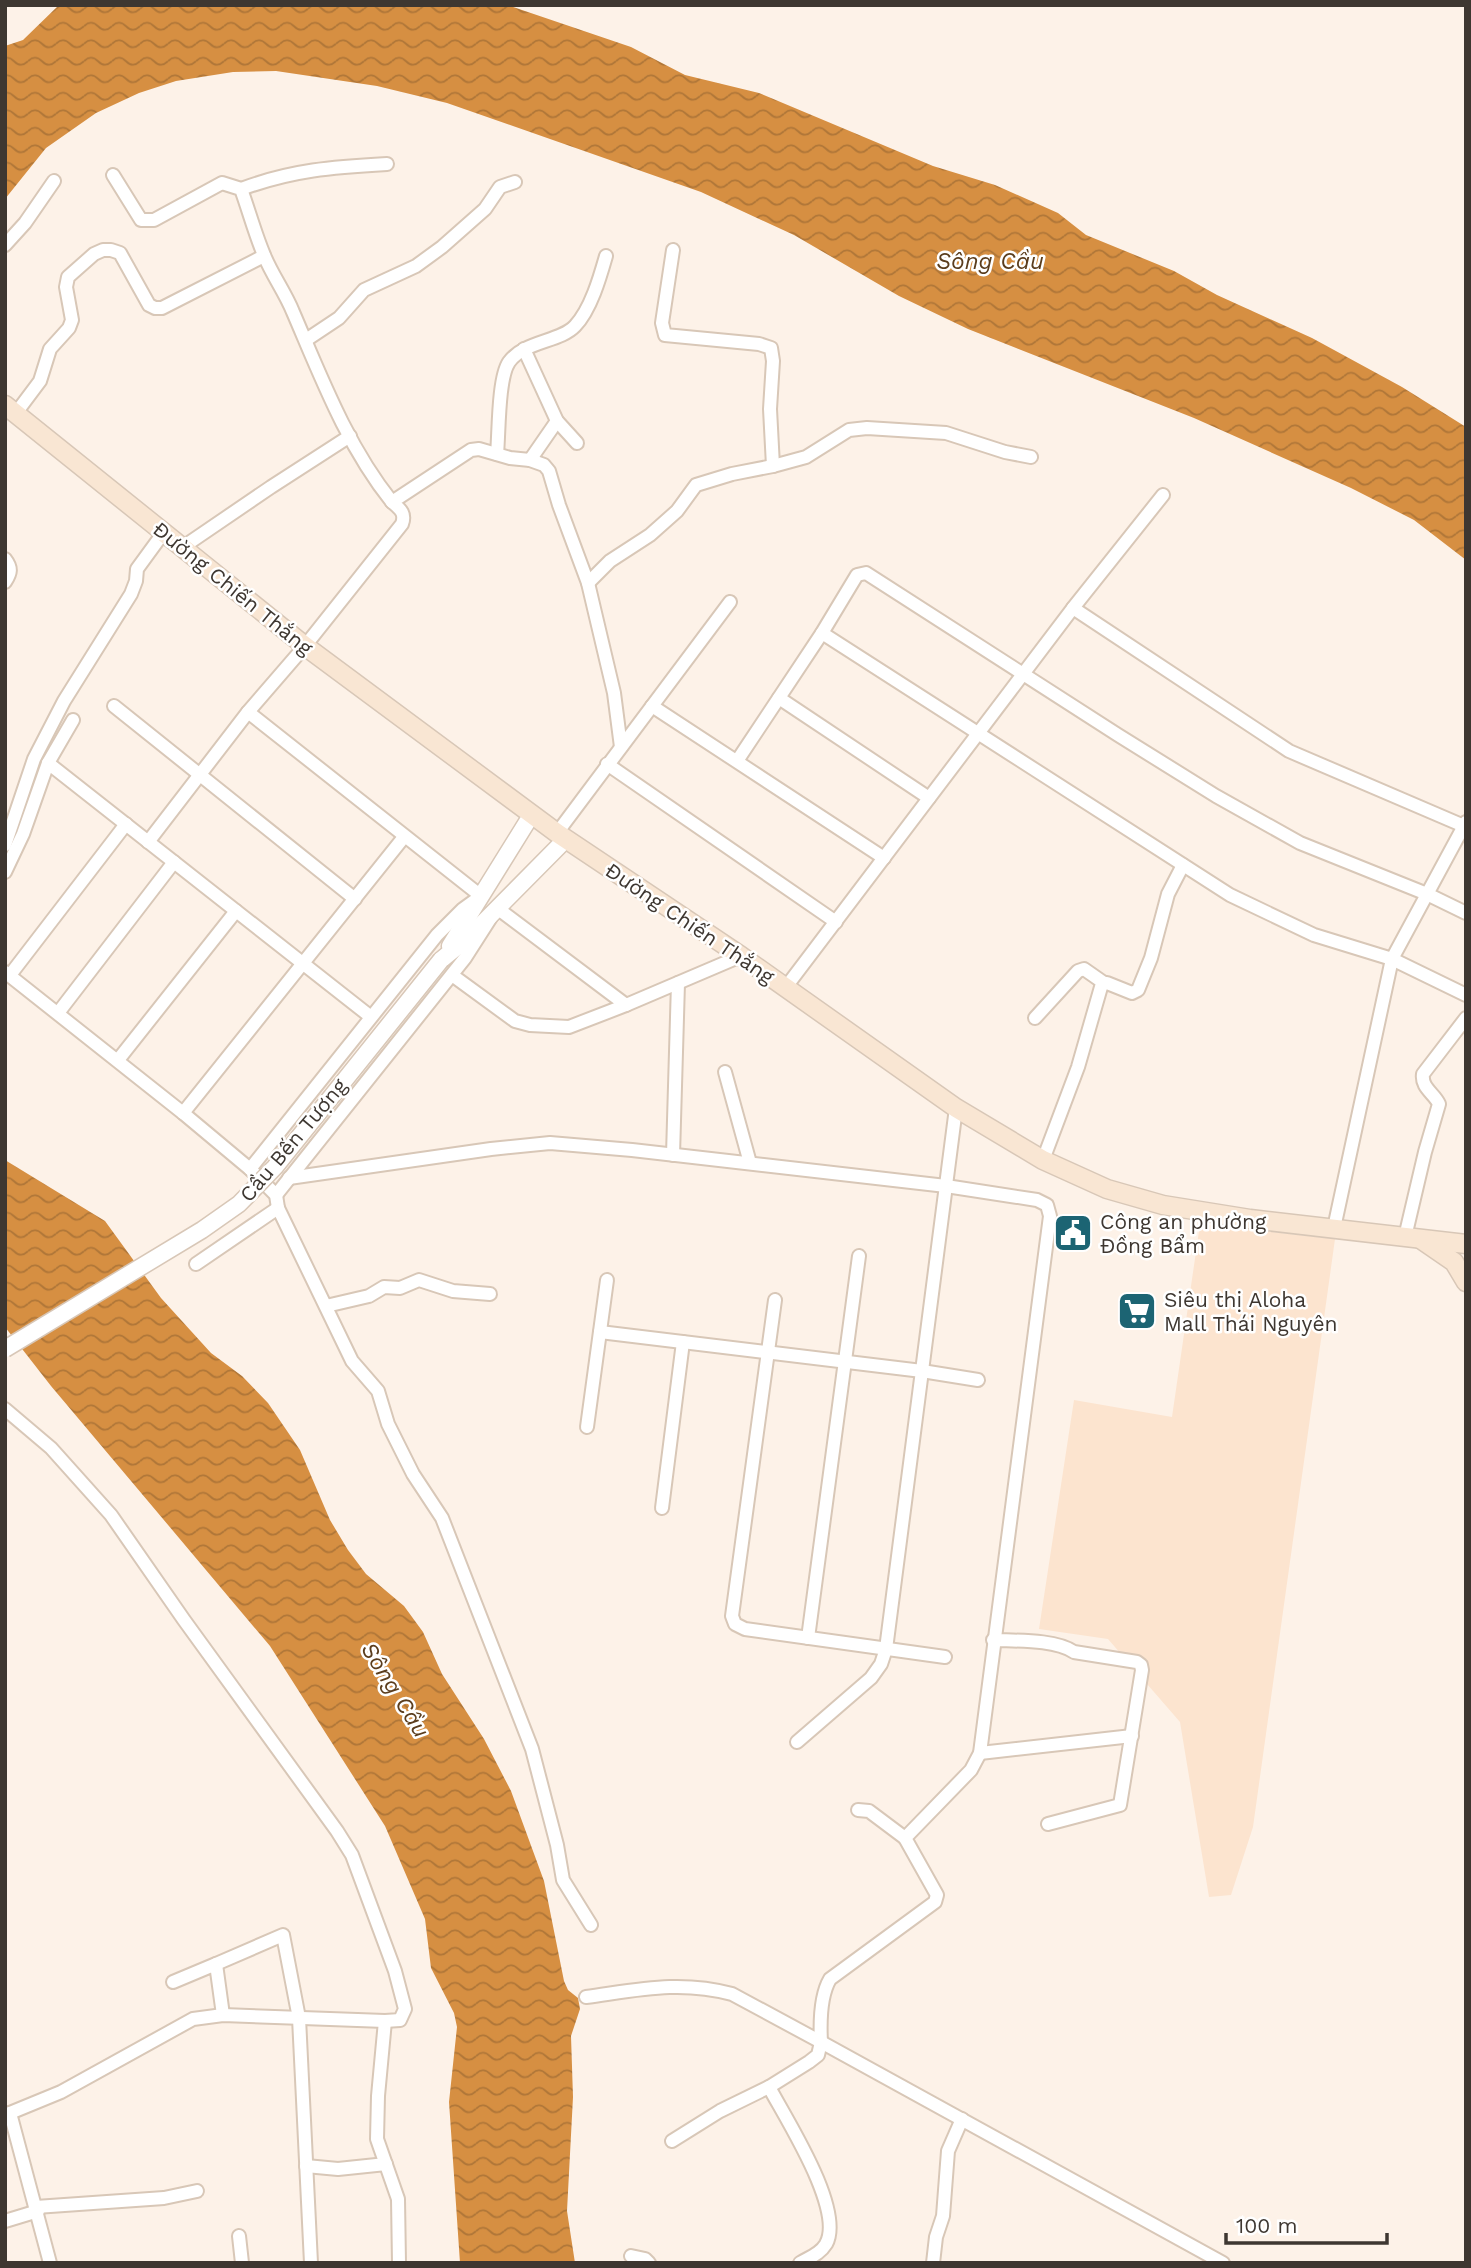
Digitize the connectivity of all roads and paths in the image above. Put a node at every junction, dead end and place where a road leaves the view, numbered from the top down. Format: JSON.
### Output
{"nodes":[{"id":1,"x":387,"y":164,"type":"dead end"},
{"id":2,"x":113,"y":174,"type":"dead end"},
{"id":3,"x":54,"y":181,"type":"dead end"},
{"id":4,"x":515,"y":182,"type":"dead end"},
{"id":5,"x":242,"y":189,"type":"junction"},
{"id":6,"x":5,"y":245,"type":"edge"},
{"id":7,"x":673,"y":250,"type":"dead end"},
{"id":8,"x":264,"y":256,"type":"junction"},
{"id":9,"x":606,"y":256,"type":"dead end"},
{"id":10,"x":306,"y":340,"type":"junction"},
{"id":11,"x":524,"y":349,"type":"junction"},
{"id":12,"x":9,"y":411,"type":"edge"},
{"id":13,"x":558,"y":421,"type":"junction"},
{"id":14,"x":350,"y":436,"type":"junction"},
{"id":15,"x":577,"y":443,"type":"dead end"},
{"id":16,"x":497,"y":454,"type":"junction"},
{"id":17,"x":1031,"y":457,"type":"dead end"},
{"id":18,"x":530,"y":460,"type":"junction"},
{"id":19,"x":773,"y":467,"type":"junction"},
{"id":20,"x":1163,"y":495,"type":"dead end"},
{"id":21,"x":392,"y":502,"type":"junction"},
{"id":22,"x":164,"y":532,"type":"junction"},
{"id":23,"x":183,"y":547,"type":"junction"},
{"id":24,"x":5,"y":559,"type":"edge"},
{"id":25,"x":5,"y":582,"type":"edge"},
{"id":26,"x":588,"y":583,"type":"junction"},
{"id":27,"x":730,"y":602,"type":"dead end"},
{"id":28,"x":1073,"y":608,"type":"junction"},
{"id":29,"x":822,"y":633,"type":"junction"},
{"id":30,"x":305,"y":646,"type":"junction"},
{"id":31,"x":1024,"y":673,"type":"junction"},
{"id":32,"x":779,"y":698,"type":"junction"},
{"id":33,"x":652,"y":705,"type":"junction"},
{"id":34,"x":114,"y":706,"type":"dead end"},
{"id":35,"x":248,"y":712,"type":"junction"},
{"id":36,"x":73,"y":720,"type":"dead end"},
{"id":37,"x":979,"y":733,"type":"junction"},
{"id":38,"x":621,"y":747,"type":"junction"},
{"id":39,"x":737,"y":761,"type":"junction"},
{"id":40,"x":48,"y":763,"type":"junction"},
{"id":41,"x":607,"y":764,"type":"junction"},
{"id":42,"x":199,"y":776,"type":"junction"},
{"id":43,"x":929,"y":798,"type":"junction"},
{"id":44,"x":532,"y":814,"type":"junction"},
{"id":45,"x":126,"y":824,"type":"junction"},
{"id":46,"x":1465,"y":824,"type":"edge"},
{"id":47,"x":562,"y":836,"type":"junction"},
{"id":48,"x":404,"y":837,"type":"junction"},
{"id":49,"x":148,"y":842,"type":"junction"},
{"id":50,"x":5,"y":845,"type":"edge"},
{"id":51,"x":884,"y":858,"type":"junction"},
{"id":52,"x":174,"y":862,"type":"junction"},
{"id":53,"x":1183,"y":865,"type":"junction"},
{"id":54,"x":5,"y":872,"type":"edge"},
{"id":55,"x":1427,"y":894,"type":"junction"},
{"id":56,"x":481,"y":896,"type":"junction"},
{"id":57,"x":355,"y":899,"type":"junction"},
{"id":58,"x":497,"y":908,"type":"junction"},
{"id":59,"x":236,"y":911,"type":"junction"},
{"id":60,"x":1466,"y":913,"type":"edge"},
{"id":61,"x":836,"y":922,"type":"junction"},
{"id":62,"x":741,"y":956,"type":"junction"},
{"id":63,"x":1392,"y":959,"type":"junction"},
{"id":64,"x":441,"y":960,"type":"junction"},
{"id":65,"x":303,"y":964,"type":"junction"},
{"id":66,"x":8,"y":973,"type":"edge"},
{"id":67,"x":452,"y":975,"type":"junction"},
{"id":68,"x":678,"y":983,"type":"junction"},
{"id":69,"x":1104,"y":983,"type":"junction"},
{"id":70,"x":786,"y":988,"type":"junction"},
{"id":71,"x":1466,"y":995,"type":"edge"},
{"id":72,"x":626,"y":1005,"type":"junction"},
{"id":73,"x":58,"y":1013,"type":"junction"},
{"id":74,"x":371,"y":1017,"type":"junction"},
{"id":75,"x":1035,"y":1018,"type":"dead end"},
{"id":76,"x":1466,"y":1019,"type":"edge"},
{"id":77,"x":118,"y":1060,"type":"junction"},
{"id":78,"x":725,"y":1072,"type":"dead end"},
{"id":79,"x":956,"y":1108,"type":"junction"},
{"id":80,"x":183,"y":1113,"type":"junction"},
{"id":81,"x":673,"y":1155,"type":"junction"},
{"id":82,"x":1043,"y":1160,"type":"junction"},
{"id":83,"x":750,"y":1163,"type":"junction"},
{"id":84,"x":250,"y":1170,"type":"junction"},
{"id":85,"x":289,"y":1178,"type":"junction"},
{"id":86,"x":946,"y":1186,"type":"junction"},
{"id":87,"x":277,"y":1202,"type":"junction"},
{"id":88,"x":1334,"y":1228,"type":"junction"},
{"id":89,"x":1412,"y":1237,"type":"junction"},
{"id":90,"x":1466,"y":1244,"type":"edge"},
{"id":91,"x":859,"y":1256,"type":"dead end"},
{"id":92,"x":196,"y":1264,"type":"dead end"},
{"id":93,"x":607,"y":1280,"type":"dead end"},
{"id":94,"x":1466,"y":1282,"type":"edge"},
{"id":95,"x":490,"y":1294,"type":"dead end"},
{"id":96,"x":775,"y":1300,"type":"dead end"},
{"id":97,"x":326,"y":1306,"type":"junction"},
{"id":98,"x":600,"y":1332,"type":"junction"},
{"id":99,"x":683,"y":1342,"type":"junction"},
{"id":100,"x":5,"y":1349,"type":"edge"},
{"id":101,"x":768,"y":1352,"type":"junction"},
{"id":102,"x":845,"y":1362,"type":"junction"},
{"id":103,"x":922,"y":1371,"type":"junction"},
{"id":104,"x":978,"y":1380,"type":"dead end"},
{"id":105,"x":5,"y":1409,"type":"edge"},
{"id":106,"x":587,"y":1427,"type":"dead end"},
{"id":107,"x":662,"y":1508,"type":"dead end"},
{"id":108,"x":808,"y":1638,"type":"junction"},
{"id":109,"x":993,"y":1640,"type":"junction"},
{"id":110,"x":887,"y":1648,"type":"junction"},
{"id":111,"x":945,"y":1657,"type":"dead end"},
{"id":112,"x":1132,"y":1736,"type":"junction"},
{"id":113,"x":797,"y":1742,"type":"dead end"},
{"id":114,"x":980,"y":1753,"type":"junction"},
{"id":115,"x":858,"y":1810,"type":"dead end"},
{"id":116,"x":1048,"y":1824,"type":"dead end"},
{"id":117,"x":905,"y":1838,"type":"junction"},
{"id":118,"x":591,"y":1925,"type":"dead end"},
{"id":119,"x":216,"y":1964,"type":"junction"},
{"id":120,"x":173,"y":1982,"type":"dead end"},
{"id":121,"x":586,"y":1997,"type":"dead end"},
{"id":122,"x":223,"y":2015,"type":"junction"},
{"id":123,"x":299,"y":2018,"type":"junction"},
{"id":124,"x":385,"y":2021,"type":"junction"},
{"id":125,"x":821,"y":2042,"type":"junction"},
{"id":126,"x":769,"y":2087,"type":"junction"},
{"id":127,"x":8,"y":2114,"type":"edge"},
{"id":128,"x":962,"y":2119,"type":"junction"},
{"id":129,"x":672,"y":2141,"type":"dead end"},
{"id":130,"x":386,"y":2164,"type":"junction"},
{"id":131,"x":306,"y":2166,"type":"junction"},
{"id":132,"x":197,"y":2190,"type":"dead end"},
{"id":133,"x":37,"y":2209,"type":"junction"},
{"id":134,"x":5,"y":2221,"type":"edge"},
{"id":135,"x":239,"y":2236,"type":"dead end"},
{"id":136,"x":631,"y":2256,"type":"dead end"},
{"id":137,"x":50,"y":2263,"type":"edge"},
{"id":138,"x":242,"y":2263,"type":"edge"},
{"id":139,"x":311,"y":2263,"type":"edge"},
{"id":140,"x":399,"y":2263,"type":"edge"},
{"id":141,"x":649,"y":2263,"type":"edge"},
{"id":142,"x":800,"y":2263,"type":"edge"},
{"id":143,"x":933,"y":2263,"type":"edge"},
{"id":144,"x":1223,"y":2263,"type":"edge"}],
"edges":[{"from":1,"to":5,"type":"street"},
{"from":2,"to":5,"type":"street"},
{"from":3,"to":6,"type":"street"},
{"from":4,"to":10,"type":"street"},
{"from":5,"to":8,"type":"street"},
{"from":7,"to":19,"type":"street"},
{"from":8,"to":10,"type":"street"},
{"from":8,"to":12,"type":"street"},
{"from":9,"to":11,"type":"street"},
{"from":10,"to":14,"type":"street"},
{"from":11,"to":13,"type":"street"},
{"from":11,"to":16,"type":"street"},
{"from":12,"to":22,"type":"main road","name":"Đường Chiến Thắng"},
{"from":13,"to":15,"type":"street"},
{"from":13,"to":18,"type":"street"},
{"from":14,"to":21,"type":"street"},
{"from":14,"to":23,"type":"street"},
{"from":16,"to":18,"type":"street"},
{"from":16,"to":21,"type":"street"},
{"from":17,"to":19,"type":"street"},
{"from":18,"to":26,"type":"street"},
{"from":19,"to":26,"type":"street"},
{"from":20,"to":28,"type":"street"},
{"from":21,"to":30,"type":"street"},
{"from":22,"to":23,"type":"main road","name":"Đường Chiến Thắng"},
{"from":22,"to":50,"type":"street"},
{"from":23,"to":30,"type":"main road","name":"Đường Chiến Thắng"},
{"from":24,"to":25,"type":"street"},
{"from":26,"to":38,"type":"street"},
{"from":27,"to":33,"type":"street"},
{"from":28,"to":31,"type":"street"},
{"from":28,"to":46,"type":"street"},
{"from":29,"to":31,"type":"street"},
{"from":29,"to":32,"type":"street"},
{"from":29,"to":37,"type":"street"},
{"from":30,"to":35,"type":"street"},
{"from":30,"to":44,"type":"main road","name":"Đường Chiến Thắng"},
{"from":31,"to":37,"type":"street"},
{"from":31,"to":55,"type":"street"},
{"from":32,"to":39,"type":"street"},
{"from":32,"to":43,"type":"street"},
{"from":33,"to":38,"type":"street"},
{"from":33,"to":39,"type":"street"},
{"from":34,"to":42,"type":"street"},
{"from":35,"to":42,"type":"street"},
{"from":35,"to":48,"type":"street"},
{"from":36,"to":40,"type":"street"},
{"from":37,"to":43,"type":"street"},
{"from":37,"to":53,"type":"street"},
{"from":38,"to":41,"type":"street"},
{"from":39,"to":51,"type":"street"},
{"from":40,"to":45,"type":"street"},
{"from":40,"to":54,"type":"street"},
{"from":41,"to":47,"type":"street"},
{"from":41,"to":61,"type":"street"},
{"from":42,"to":49,"type":"street"},
{"from":42,"to":57,"type":"street"},
{"from":43,"to":51,"type":"street"},
{"from":44,"to":47,"type":"main road","name":"Đường Chiến Thắng"},
{"from":44,"to":56,"type":"street"},
{"from":45,"to":49,"type":"street"},
{"from":45,"to":66,"type":"street"},
{"from":46,"to":55,"type":"street"},
{"from":47,"to":58,"type":"street"},
{"from":47,"to":62,"type":"main road","name":"Đường Chiến Thắng"},
{"from":48,"to":56,"type":"street"},
{"from":48,"to":57,"type":"street"},
{"from":49,"to":52,"type":"street"},
{"from":51,"to":61,"type":"street"},
{"from":52,"to":59,"type":"street"},
{"from":52,"to":73,"type":"street"},
{"from":53,"to":63,"type":"street"},
{"from":53,"to":69,"type":"street"},
{"from":55,"to":60,"type":"street"},
{"from":55,"to":63,"type":"street"},
{"from":56,"to":64,"type":"street"},
{"from":56,"to":74,"type":"street"},
{"from":57,"to":65,"type":"street"},
{"from":58,"to":64,"type":"street"},
{"from":58,"to":67,"type":"street"},
{"from":58,"to":72,"type":"street"},
{"from":59,"to":65,"type":"street"},
{"from":59,"to":77,"type":"street"},
{"from":61,"to":70,"type":"street"},
{"from":62,"to":68,"type":"street"},
{"from":62,"to":70,"type":"main road","name":"Đường Chiến Thắng"},
{"from":63,"to":71,"type":"street"},
{"from":63,"to":88,"type":"street"},
{"from":64,"to":100,"type":"street","name":"Cầu Bến Tượng","bridge":true},
{"from":65,"to":74,"type":"street"},
{"from":65,"to":80,"type":"street"},
{"from":66,"to":73,"type":"street"},
{"from":67,"to":72,"type":"street"},
{"from":67,"to":85,"type":"street"},
{"from":68,"to":72,"type":"street"},
{"from":68,"to":81,"type":"street"},
{"from":69,"to":75,"type":"street"},
{"from":69,"to":82,"type":"street"},
{"from":70,"to":79,"type":"main road","name":"Đường Chiến Thắng"},
{"from":73,"to":77,"type":"street"},
{"from":74,"to":84,"type":"street"},
{"from":76,"to":89,"type":"street"},
{"from":77,"to":80,"type":"street"},
{"from":78,"to":83,"type":"street"},
{"from":79,"to":82,"type":"main road","name":"Đường Chiến Thắng"},
{"from":79,"to":86,"type":"street"},
{"from":80,"to":84,"type":"street"},
{"from":81,"to":83,"type":"street"},
{"from":81,"to":85,"type":"street"},
{"from":82,"to":88,"type":"main road","name":"Đường Chiến Thắng"},
{"from":83,"to":86,"type":"street"},
{"from":84,"to":87,"type":"street"},
{"from":85,"to":87,"type":"street"},
{"from":86,"to":103,"type":"street"},
{"from":86,"to":109,"type":"street"},
{"from":87,"to":92,"type":"street"},
{"from":87,"to":97,"type":"street"},
{"from":88,"to":89,"type":"main road","name":"Đường Chiến Thắng"},
{"from":89,"to":90,"type":"main road","name":"Đường Chiến Thắng"},
{"from":89,"to":94,"type":"main road"},
{"from":91,"to":102,"type":"street"},
{"from":93,"to":98,"type":"street"},
{"from":95,"to":97,"type":"street"},
{"from":96,"to":101,"type":"street"},
{"from":97,"to":118,"type":"street"},
{"from":98,"to":99,"type":"street"},
{"from":98,"to":106,"type":"street"},
{"from":99,"to":101,"type":"street"},
{"from":99,"to":107,"type":"street"},
{"from":101,"to":102,"type":"street"},
{"from":101,"to":108,"type":"street"},
{"from":102,"to":103,"type":"street"},
{"from":102,"to":108,"type":"street"},
{"from":103,"to":104,"type":"street"},
{"from":103,"to":110,"type":"street"},
{"from":105,"to":124,"type":"street"},
{"from":108,"to":110,"type":"street"},
{"from":109,"to":112,"type":"street"},
{"from":109,"to":114,"type":"street"},
{"from":110,"to":111,"type":"street"},
{"from":110,"to":113,"type":"street"},
{"from":112,"to":114,"type":"street"},
{"from":112,"to":116,"type":"street"},
{"from":114,"to":117,"type":"street"},
{"from":115,"to":117,"type":"street"},
{"from":117,"to":125,"type":"street"},
{"from":119,"to":120,"type":"street"},
{"from":119,"to":122,"type":"street"},
{"from":119,"to":123,"type":"street"},
{"from":121,"to":125,"type":"street"},
{"from":122,"to":123,"type":"street"},
{"from":122,"to":127,"type":"street"},
{"from":123,"to":124,"type":"street"},
{"from":123,"to":131,"type":"street"},
{"from":124,"to":130,"type":"street"},
{"from":125,"to":126,"type":"street"},
{"from":125,"to":128,"type":"street"},
{"from":126,"to":129,"type":"street"},
{"from":126,"to":142,"type":"street"},
{"from":127,"to":133,"type":"street"},
{"from":128,"to":143,"type":"street"},
{"from":128,"to":144,"type":"street"},
{"from":130,"to":131,"type":"street"},
{"from":130,"to":140,"type":"street"},
{"from":131,"to":139,"type":"street"},
{"from":132,"to":133,"type":"street"},
{"from":133,"to":134,"type":"street"},
{"from":133,"to":137,"type":"street"},
{"from":135,"to":138,"type":"street"},
{"from":136,"to":141,"type":"street"}]}
